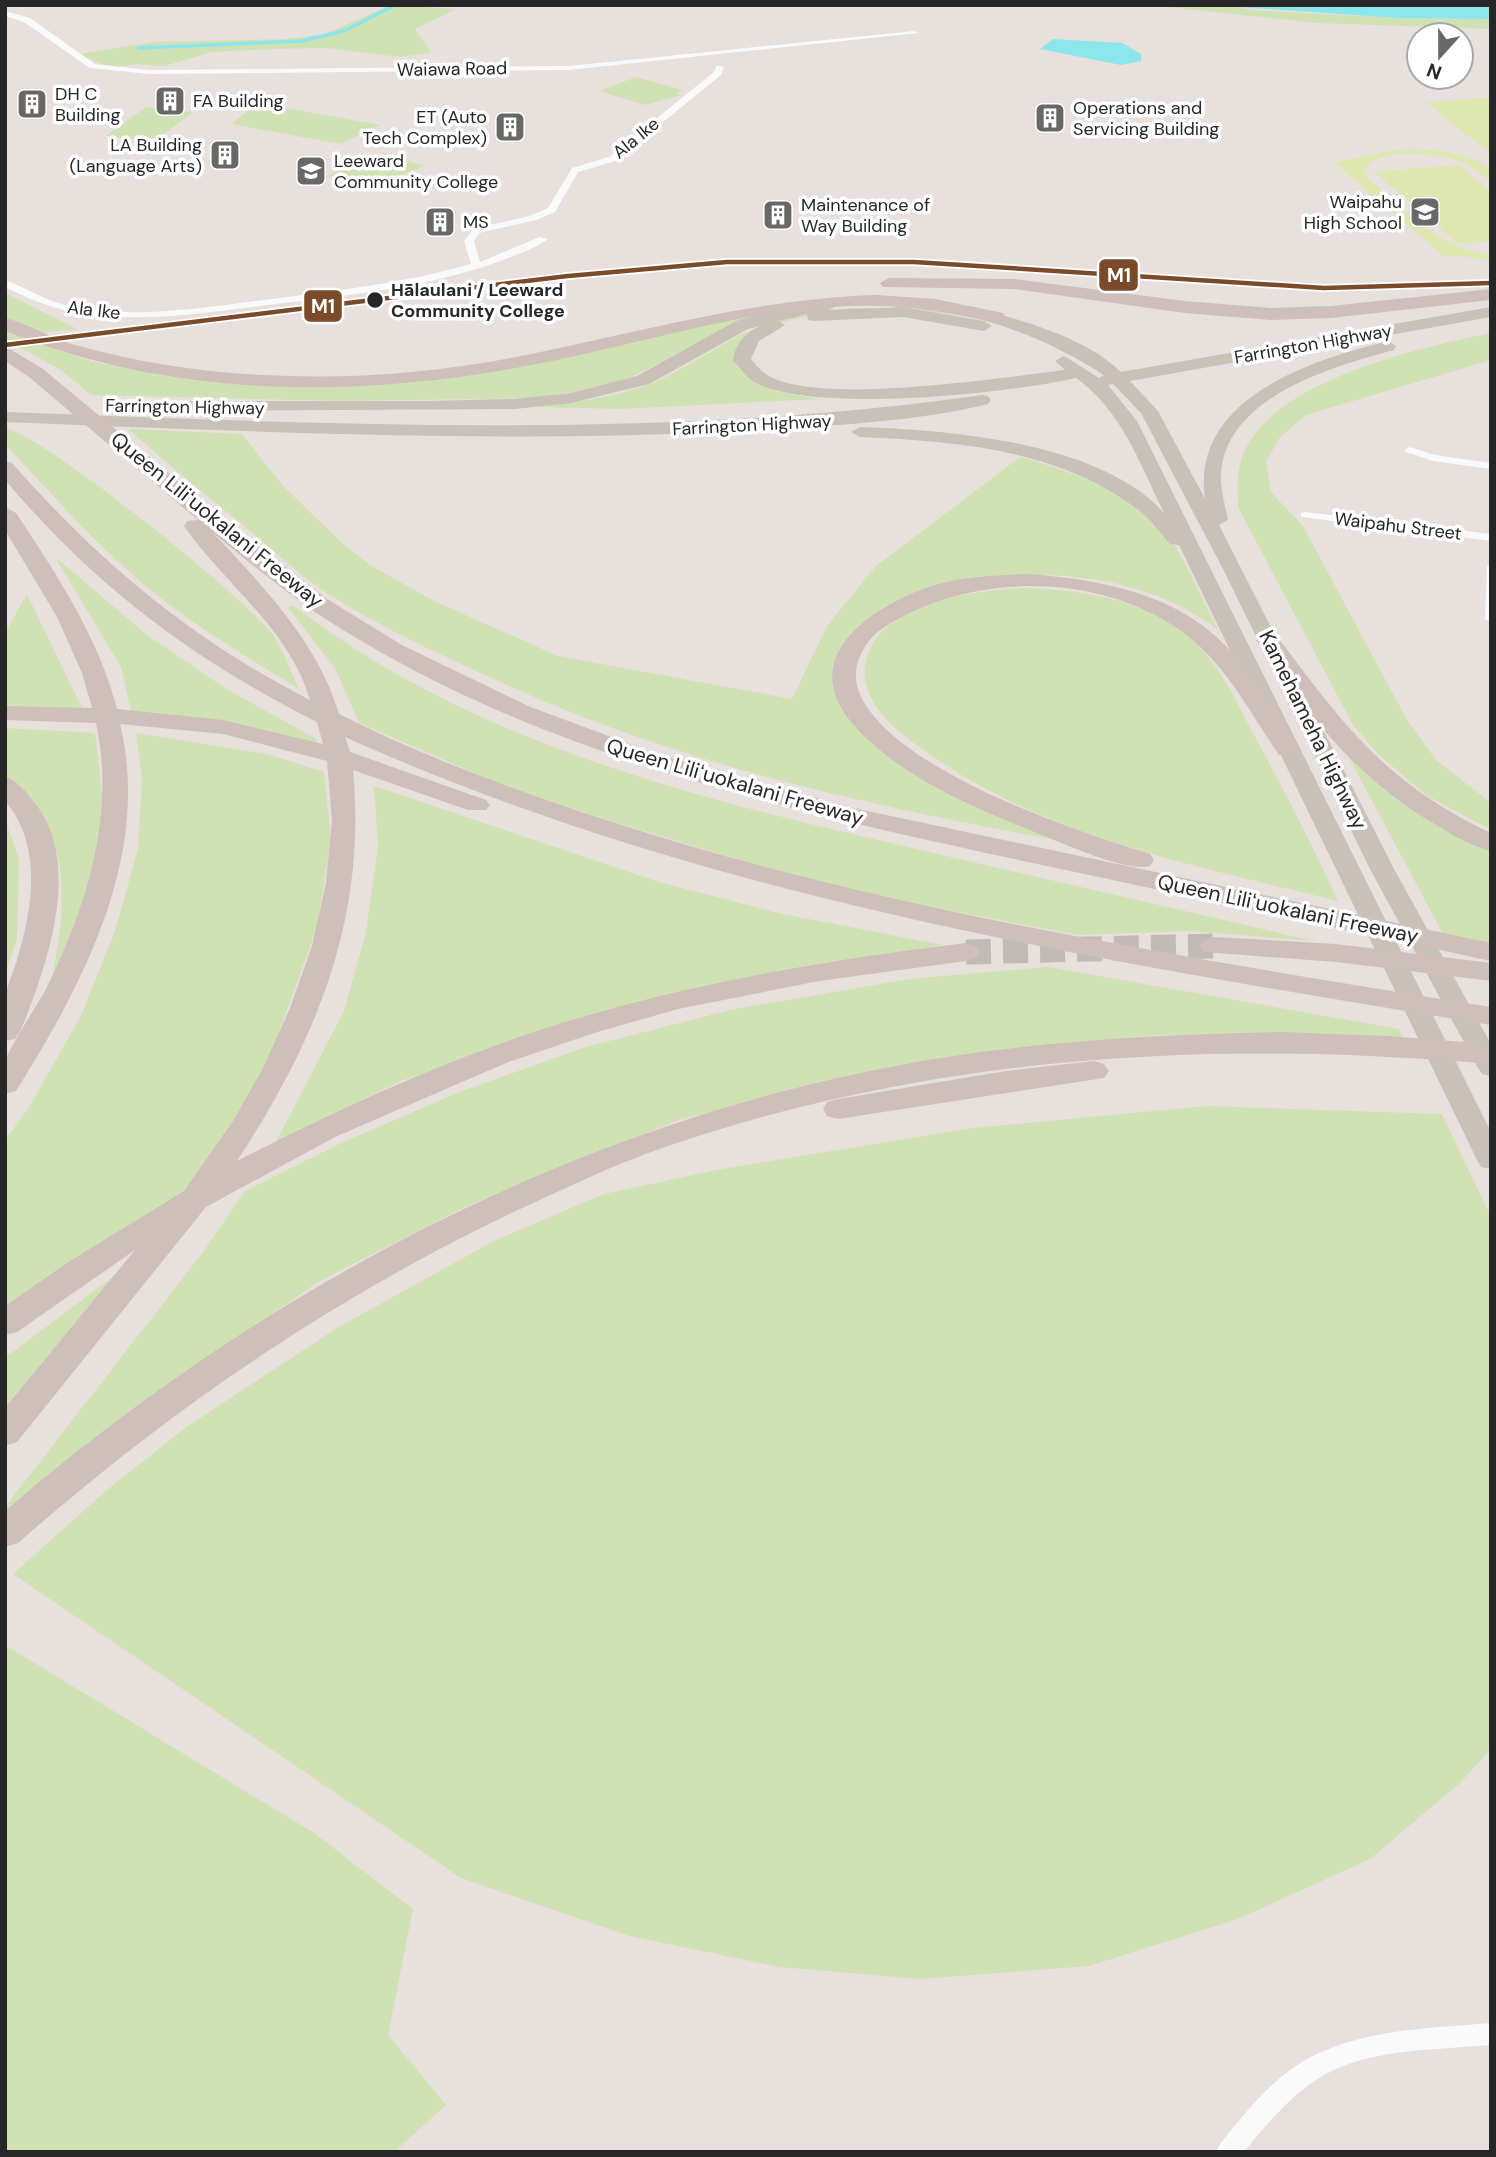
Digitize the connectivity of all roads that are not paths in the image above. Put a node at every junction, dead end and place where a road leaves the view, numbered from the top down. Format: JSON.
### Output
{"nodes":[{"id":1,"x":5,"y":13,"type":"edge"},
{"id":2,"x":914,"y":33,"type":"dead end"},
{"id":3,"x":713,"y":66,"type":"dead end"},
{"id":4,"x":543,"y":239,"type":"dead end"},
{"id":5,"x":477,"y":267,"type":"junction"},
{"id":6,"x":5,"y":284,"type":"edge"},
{"id":7,"x":1491,"y":294,"type":"edge"},
{"id":8,"x":1491,"y":301,"type":"edge"},
{"id":9,"x":1491,"y":312,"type":"edge"},
{"id":10,"x":996,"y":317,"type":"junction"},
{"id":11,"x":1491,"y":320,"type":"edge"},
{"id":12,"x":5,"y":324,"type":"edge"},
{"id":13,"x":5,"y":352,"type":"edge"},
{"id":14,"x":545,"y":356,"type":"junction"},
{"id":15,"x":1056,"y":356,"type":"joint"},
{"id":16,"x":36,"y":373,"type":"junction"},
{"id":17,"x":1072,"y":374,"type":"junction"},
{"id":18,"x":1111,"y":399,"type":"joint"},
{"id":19,"x":5,"y":401,"type":"edge"},
{"id":20,"x":144,"y":406,"type":"joint"},
{"id":21,"x":177,"y":406,"type":"junction"},
{"id":22,"x":5,"y":417,"type":"edge"},
{"id":23,"x":543,"y":432,"type":"junction"},
{"id":24,"x":1410,"y":450,"type":"dead end"},
{"id":25,"x":1491,"y":466,"type":"edge"},
{"id":26,"x":5,"y":467,"type":"edge"},
{"id":27,"x":5,"y":513,"type":"edge"},
{"id":28,"x":1305,"y":515,"type":"dead end"},
{"id":29,"x":1491,"y":538,"type":"edge"},
{"id":30,"x":5,"y":543,"type":"edge"},
{"id":31,"x":1233,"y":569,"type":"junction"},
{"id":32,"x":1491,"y":569,"type":"edge"},
{"id":33,"x":1222,"y":606,"type":"junction"},
{"id":34,"x":1491,"y":619,"type":"edge"},
{"id":35,"x":1268,"y":640,"type":"junction"},
{"id":36,"x":97,"y":687,"type":"junction"},
{"id":37,"x":5,"y":713,"type":"edge"},
{"id":38,"x":1288,"y":750,"type":"junction"},
{"id":39,"x":5,"y":785,"type":"edge"},
{"id":40,"x":1491,"y":843,"type":"edge"},
{"id":41,"x":1428,"y":939,"type":"junction"},
{"id":42,"x":1214,"y":946,"type":"tunnel mouth"},
{"id":43,"x":966,"y":952,"type":"tunnel mouth"},
{"id":44,"x":1491,"y":952,"type":"edge"},
{"id":45,"x":1118,"y":953,"type":"junction"},
{"id":46,"x":1491,"y":972,"type":"edge"},
{"id":47,"x":1491,"y":1016,"type":"edge"},
{"id":48,"x":5,"y":1032,"type":"edge"},
{"id":49,"x":1491,"y":1055,"type":"edge"},
{"id":50,"x":1491,"y":1068,"type":"edge"},
{"id":51,"x":1491,"y":1074,"type":"edge"},
{"id":52,"x":5,"y":1084,"type":"edge"},
{"id":53,"x":1491,"y":1160,"type":"edge"},
{"id":54,"x":550,"y":1183,"type":"junction"},
{"id":55,"x":5,"y":1324,"type":"edge"},
{"id":56,"x":5,"y":1433,"type":"edge"},
{"id":57,"x":5,"y":1533,"type":"edge"},
{"id":58,"x":1491,"y":2034,"type":"edge"},
{"id":59,"x":1228,"y":2152,"type":"edge"}],
"edges":[{"from":1,"to":2,"type":"street","name":"Waiawa Road"},
{"from":3,"to":5,"type":"street","name":"Ala Ike"},
{"from":4,"to":5,"type":"street","name":"Ala Ike"},
{"from":5,"to":6,"type":"street","name":"Ala Ike"},
{"from":7,"to":14,"type":"highway"},
{"from":8,"to":17,"type":"main road","name":"Farrington Highway"},
{"from":9,"to":23,"type":"main road","name":"Farrington Highway"},
{"from":10,"to":14,"type":"highway"},
{"from":10,"to":21,"type":"main road"},
{"from":10,"to":31,"type":"main road","name":"Kamehameha Highway"},
{"from":11,"to":31,"type":"main road"},
{"from":12,"to":14,"type":"highway"},
{"from":13,"to":16,"type":"highway","name":"Queen Liliʻuokalani Freeway"},
{"from":15,"to":17,"type":"main road"},
{"from":15,"to":18,"type":"main road"},
{"from":16,"to":41,"type":"highway","name":"Queen Liliʻuokalani Freeway"},
{"from":16,"to":56,"type":"highway"},
{"from":17,"to":21,"type":"main road","name":"Farrington Highway"},
{"from":18,"to":33,"type":"main road"},
{"from":19,"to":20,"type":"main road","name":"Farrington Highway"},
{"from":20,"to":21,"type":"main road","name":"Farrington Highway"},
{"from":22,"to":23,"type":"main road","name":"Farrington Highway"},
{"from":23,"to":33,"type":"main road"},
{"from":24,"to":25,"type":"street"},
{"from":26,"to":45,"type":"highway"},
{"from":27,"to":36,"type":"highway"},
{"from":28,"to":29,"type":"street","name":"Waipahu Street"},
{"from":30,"to":36,"type":"highway"},
{"from":31,"to":35,"type":"main road","name":"Kamehameha Highway"},
{"from":32,"to":34,"type":"street"},
{"from":33,"to":38,"type":"main road","name":"Kamehameha Highway"},
{"from":35,"to":40,"type":"highway"},
{"from":35,"to":50,"type":"main road","name":"Kamehameha Highway"},
{"from":36,"to":52,"type":"highway"},
{"from":37,"to":45,"type":"highway"},
{"from":38,"to":41,"type":"highway"},
{"from":38,"to":53,"type":"main road","name":"Kamehameha Highway"},
{"from":39,"to":48,"type":"highway"},
{"from":41,"to":44,"type":"highway","name":"Queen Liliʻuokalani Freeway"},
{"from":42,"to":46,"type":"highway"},
{"from":43,"to":55,"type":"highway"},
{"from":45,"to":47,"type":"highway"},
{"from":49,"to":54,"type":"highway"},
{"from":51,"to":54,"type":"highway"},
{"from":54,"to":57,"type":"highway"},
{"from":58,"to":59,"type":"street"}]}
